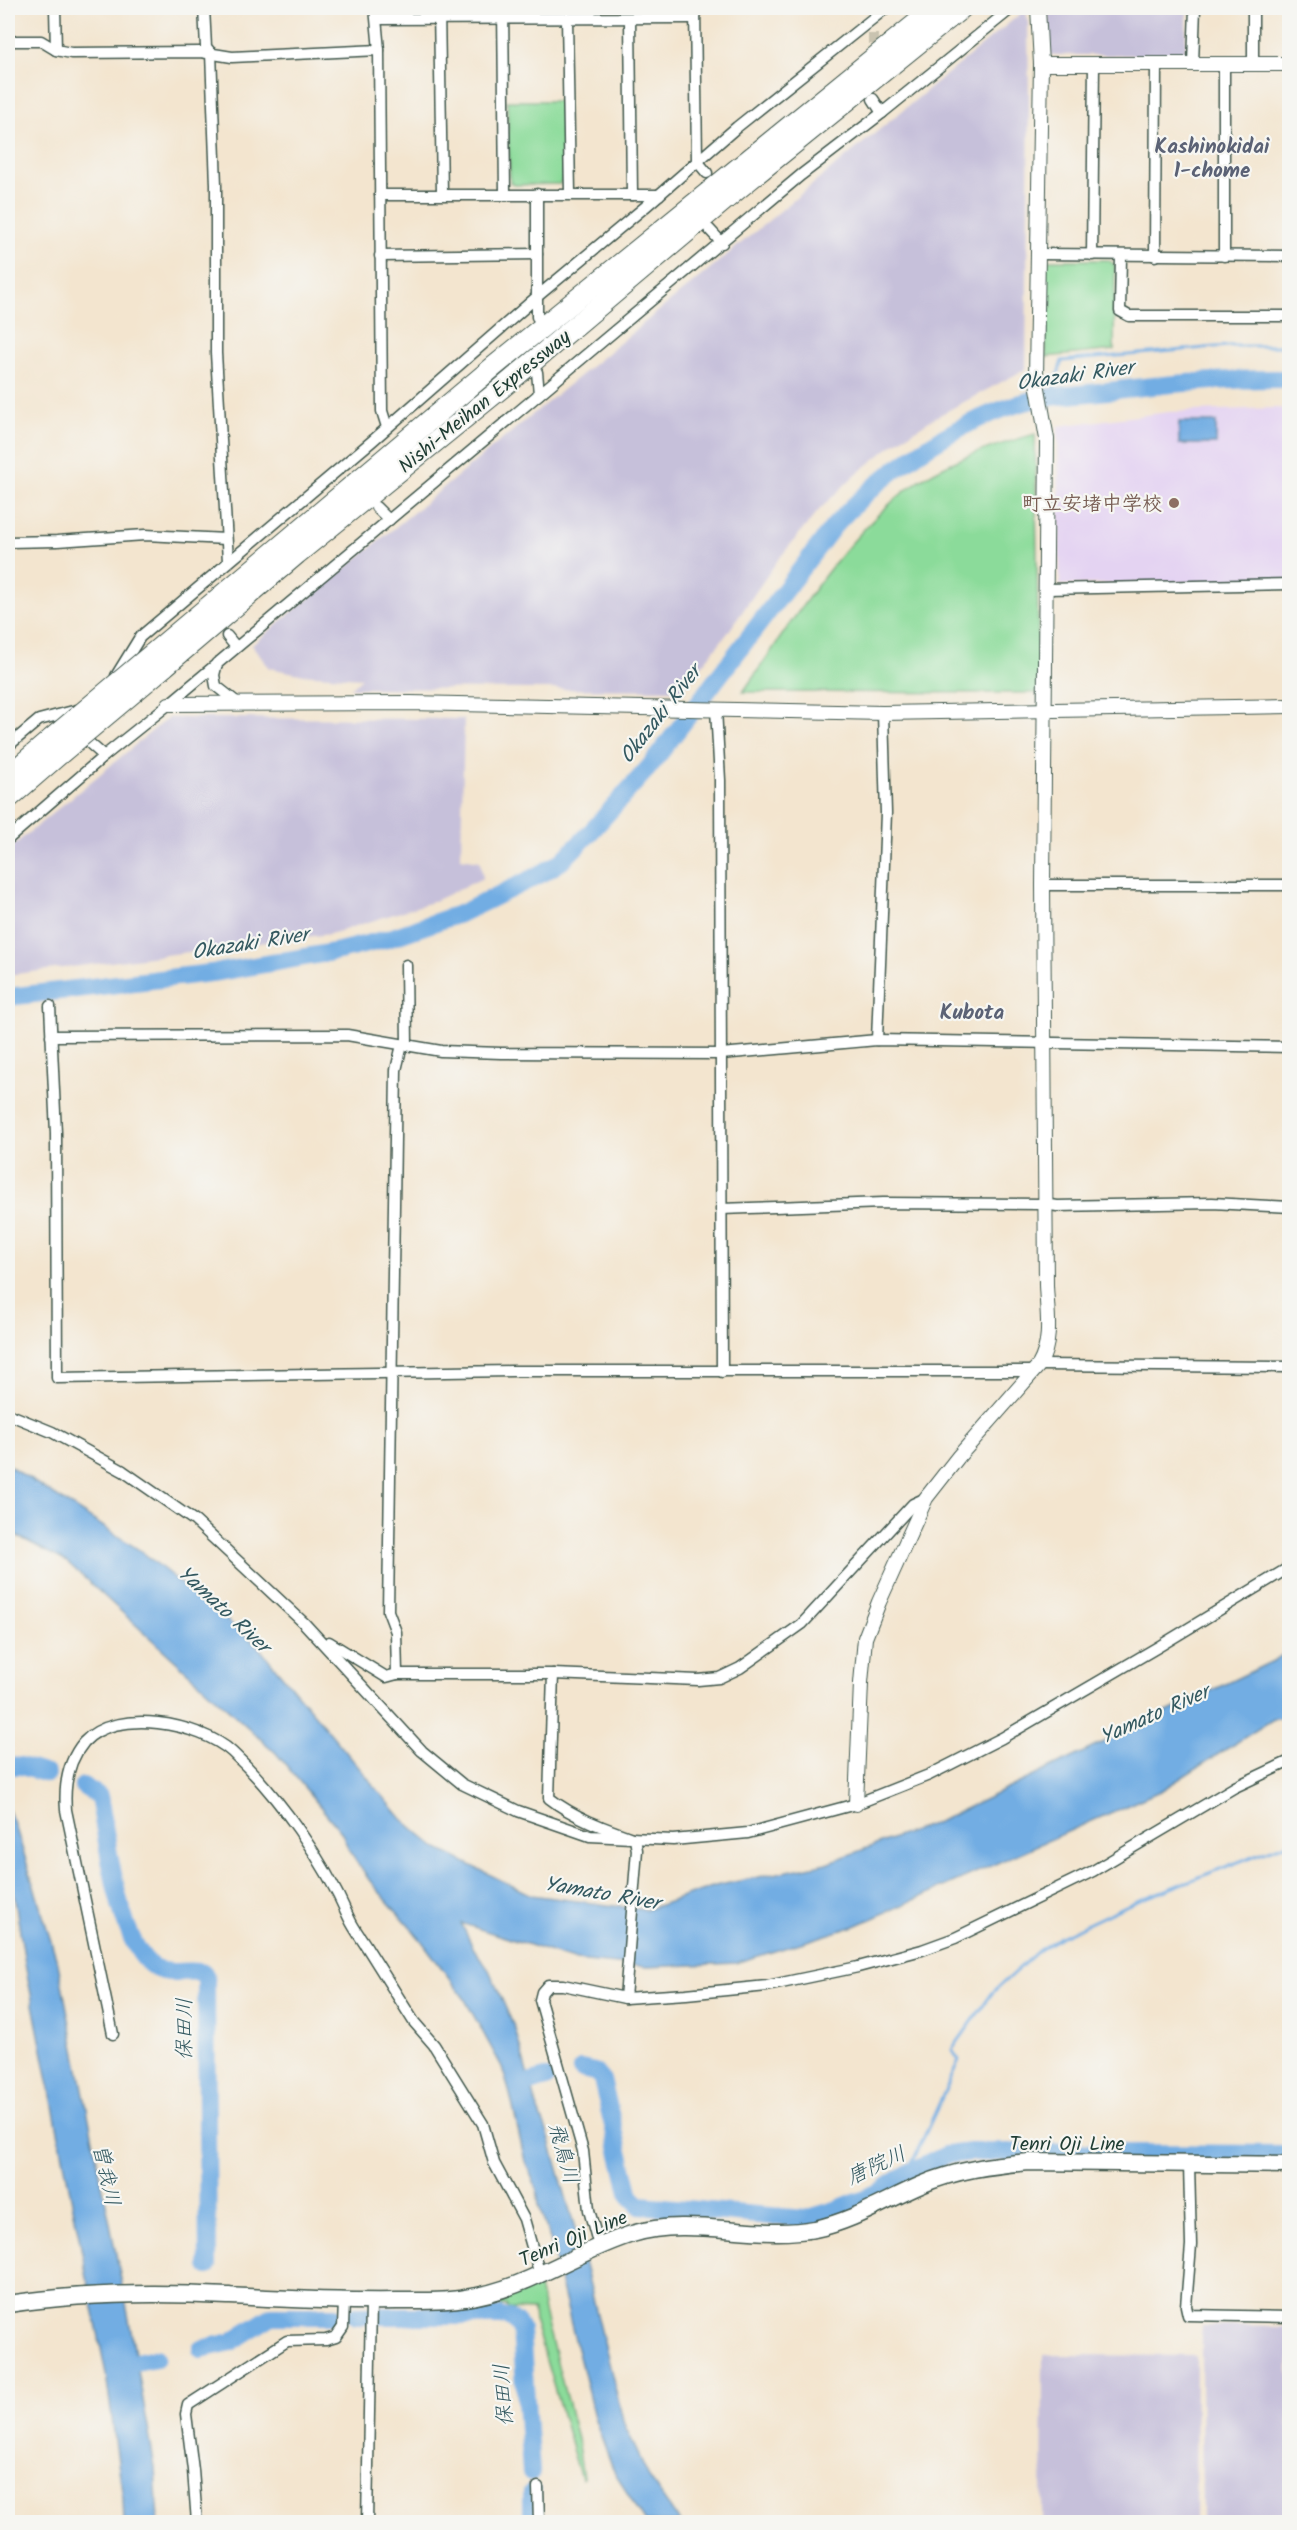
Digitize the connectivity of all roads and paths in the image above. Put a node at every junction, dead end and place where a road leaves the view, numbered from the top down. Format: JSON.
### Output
{"nodes":[{"id":1,"x":55,"y":8,"type":"edge"},
{"id":2,"x":204,"y":8,"type":"edge"},
{"id":3,"x":375,"y":8,"type":"edge"},
{"id":4,"x":439,"y":8,"type":"edge"},
{"id":5,"x":886,"y":8,"type":"edge"},
{"id":6,"x":935,"y":8,"type":"edge"},
{"id":7,"x":962,"y":8,"type":"edge"},
{"id":8,"x":1012,"y":8,"type":"edge"},
{"id":9,"x":1038,"y":8,"type":"edge"},
{"id":10,"x":1195,"y":8,"type":"edge"},
{"id":11,"x":1253,"y":8,"type":"edge"},
{"id":12,"x":503,"y":13,"type":"edge"},
{"id":13,"x":695,"y":13,"type":"edge"},
{"id":14,"x":567,"y":18,"type":"junction"},
{"id":15,"x":377,"y":19,"type":"junction"},
{"id":16,"x":630,"y":19,"type":"junction"},
{"id":17,"x":439,"y":20,"type":"junction"},
{"id":18,"x":8,"y":41,"type":"edge"},
{"id":19,"x":56,"y":50,"type":"junction"},
{"id":20,"x":379,"y":50,"type":"junction"},
{"id":21,"x":211,"y":53,"type":"junction"},
{"id":22,"x":1041,"y":64,"type":"junction"},
{"id":23,"x":1094,"y":64,"type":"junction"},
{"id":24,"x":1156,"y":64,"type":"junction"},
{"id":25,"x":1193,"y":64,"type":"junction"},
{"id":26,"x":1224,"y":64,"type":"junction"},
{"id":27,"x":1252,"y":64,"type":"junction"},
{"id":28,"x":1290,"y":64,"type":"edge"},
{"id":29,"x":873,"y":99,"type":"dead end"},
{"id":30,"x":882,"y":113,"type":"junction"},
{"id":31,"x":697,"y":161,"type":"junction"},
{"id":32,"x":707,"y":173,"type":"dead end"},
{"id":33,"x":442,"y":194,"type":"junction"},
{"id":34,"x":505,"y":194,"type":"junction"},
{"id":35,"x":537,"y":194,"type":"junction"},
{"id":36,"x":570,"y":194,"type":"junction"},
{"id":37,"x":380,"y":195,"type":"junction"},
{"id":38,"x":632,"y":195,"type":"junction"},
{"id":39,"x":659,"y":195,"type":"junction"},
{"id":40,"x":709,"y":229,"type":"dead end"},
{"id":41,"x":722,"y":243,"type":"junction"},
{"id":42,"x":537,"y":254,"type":"junction"},
{"id":43,"x":1038,"y":254,"type":"junction"},
{"id":44,"x":1092,"y":255,"type":"junction"},
{"id":45,"x":380,"y":256,"type":"junction"},
{"id":46,"x":1121,"y":256,"type":"junction"},
{"id":47,"x":1155,"y":256,"type":"junction"},
{"id":48,"x":1224,"y":256,"type":"junction"},
{"id":49,"x":1290,"y":256,"type":"edge"},
{"id":50,"x":539,"y":295,"type":"junction"},
{"id":51,"x":1290,"y":316,"type":"edge"},
{"id":52,"x":537,"y":317,"type":"dead end"},
{"id":53,"x":537,"y":372,"type":"dead end"},
{"id":54,"x":539,"y":394,"type":"junction"},
{"id":55,"x":387,"y":428,"type":"junction"},
{"id":56,"x":371,"y":442,"type":"junction"},
{"id":57,"x":379,"y":451,"type":"dead end"},
{"id":58,"x":376,"y":507,"type":"dead end"},
{"id":59,"x":389,"y":520,"type":"junction"},
{"id":60,"x":226,"y":539,"type":"junction"},
{"id":61,"x":8,"y":542,"type":"edge"},
{"id":62,"x":228,"y":561,"type":"junction"},
{"id":63,"x":1290,"y":584,"type":"edge"},
{"id":64,"x":1047,"y":589,"type":"junction"},
{"id":65,"x":227,"y":636,"type":"dead end"},
{"id":66,"x":236,"y":647,"type":"junction"},
{"id":67,"x":158,"y":660,"type":"junction"},
{"id":68,"x":217,"y":663,"type":"junction"},
{"id":69,"x":169,"y":704,"type":"junction"},
{"id":70,"x":239,"y":704,"type":"junction"},
{"id":71,"x":1290,"y":706,"type":"edge"},
{"id":72,"x":716,"y":709,"type":"junction"},
{"id":73,"x":1046,"y":709,"type":"junction"},
{"id":74,"x":883,"y":713,"type":"junction"},
{"id":75,"x":58,"y":715,"type":"junction"},
{"id":76,"x":8,"y":746,"type":"edge"},
{"id":77,"x":55,"y":747,"type":"junction"},
{"id":78,"x":104,"y":756,"type":"junction"},
{"id":79,"x":8,"y":776,"type":"edge"},
{"id":80,"x":8,"y":799,"type":"edge"},
{"id":81,"x":8,"y":839,"type":"edge"},
{"id":82,"x":1043,"y":885,"type":"junction"},
{"id":83,"x":1290,"y":885,"type":"edge"},
{"id":84,"x":406,"y":965,"type":"dead end"},
{"id":85,"x":50,"y":1006,"type":"dead end"},
{"id":86,"x":51,"y":1036,"type":"junction"},
{"id":87,"x":877,"y":1040,"type":"junction"},
{"id":88,"x":1044,"y":1044,"type":"junction"},
{"id":89,"x":405,"y":1045,"type":"junction"},
{"id":90,"x":1290,"y":1047,"type":"edge"},
{"id":91,"x":721,"y":1054,"type":"junction"},
{"id":92,"x":1045,"y":1204,"type":"junction"},
{"id":93,"x":1290,"y":1207,"type":"edge"},
{"id":94,"x":721,"y":1209,"type":"junction"},
{"id":95,"x":1290,"y":1367,"type":"edge"},
{"id":96,"x":1036,"y":1368,"type":"junction"},
{"id":97,"x":722,"y":1372,"type":"junction"},
{"id":98,"x":390,"y":1373,"type":"junction"},
{"id":99,"x":8,"y":1414,"type":"edge"},
{"id":100,"x":926,"y":1498,"type":"junction"},
{"id":101,"x":1290,"y":1567,"type":"edge"},
{"id":102,"x":304,"y":1623,"type":"junction"},
{"id":103,"x":397,"y":1674,"type":"junction"},
{"id":104,"x":553,"y":1674,"type":"junction"},
{"id":105,"x":1290,"y":1761,"type":"edge"},
{"id":106,"x":856,"y":1804,"type":"junction"},
{"id":107,"x":635,"y":1839,"type":"junction"},
{"id":108,"x":625,"y":1998,"type":"junction"},
{"id":109,"x":113,"y":2034,"type":"dead end"},
{"id":110,"x":1189,"y":2164,"type":"junction"},
{"id":111,"x":1290,"y":2165,"type":"edge"},
{"id":112,"x":598,"y":2247,"type":"junction"},
{"id":113,"x":541,"y":2274,"type":"junction"},
{"id":114,"x":344,"y":2301,"type":"junction"},
{"id":115,"x":371,"y":2302,"type":"junction"},
{"id":116,"x":8,"y":2304,"type":"edge"},
{"id":117,"x":1290,"y":2317,"type":"edge"},
{"id":118,"x":538,"y":2487,"type":"dead end"},
{"id":119,"x":197,"y":2523,"type":"edge"},
{"id":120,"x":367,"y":2523,"type":"edge"},
{"id":121,"x":539,"y":2523,"type":"edge"}],
"edges":[{"from":1,"to":19,"type":"street"},
{"from":2,"to":21,"type":"street"},
{"from":3,"to":15,"type":"street"},
{"from":4,"to":17,"type":"street"},
{"from":5,"to":31,"type":"street"},
{"from":6,"to":67,"type":"highway","name":"Nishi-Meihan Expressway"},
{"from":7,"to":67,"type":"highway","name":"Nishi-Meihan Expressway"},
{"from":8,"to":30,"type":"street"},
{"from":9,"to":22,"type":"street"},
{"from":10,"to":25,"type":"street"},
{"from":11,"to":27,"type":"street"},
{"from":12,"to":14,"type":"street"},
{"from":12,"to":17,"type":"street"},
{"from":12,"to":34,"type":"street"},
{"from":13,"to":16,"type":"street"},
{"from":13,"to":31,"type":"street"},
{"from":14,"to":16,"type":"street"},
{"from":14,"to":36,"type":"street"},
{"from":15,"to":17,"type":"street"},
{"from":15,"to":20,"type":"street"},
{"from":16,"to":38,"type":"street"},
{"from":17,"to":33,"type":"street"},
{"from":18,"to":19,"type":"street"},
{"from":19,"to":21,"type":"street"},
{"from":20,"to":21,"type":"street"},
{"from":20,"to":37,"type":"street"},
{"from":21,"to":60,"type":"street"},
{"from":22,"to":23,"type":"street"},
{"from":22,"to":43,"type":"street"},
{"from":23,"to":24,"type":"street"},
{"from":23,"to":44,"type":"street"},
{"from":24,"to":25,"type":"street"},
{"from":24,"to":47,"type":"street"},
{"from":25,"to":26,"type":"street"},
{"from":26,"to":27,"type":"street"},
{"from":26,"to":48,"type":"street"},
{"from":27,"to":28,"type":"street"},
{"from":29,"to":30,"type":"street"},
{"from":30,"to":41,"type":"street"},
{"from":31,"to":32,"type":"street"},
{"from":31,"to":39,"type":"street"},
{"from":33,"to":34,"type":"street"},
{"from":33,"to":37,"type":"street"},
{"from":34,"to":35,"type":"street"},
{"from":35,"to":36,"type":"street"},
{"from":35,"to":42,"type":"street"},
{"from":36,"to":38,"type":"street"},
{"from":37,"to":45,"type":"street"},
{"from":38,"to":39,"type":"street"},
{"from":39,"to":50,"type":"street"},
{"from":40,"to":41,"type":"street"},
{"from":41,"to":54,"type":"street"},
{"from":42,"to":45,"type":"street"},
{"from":42,"to":50,"type":"street"},
{"from":43,"to":44,"type":"street"},
{"from":43,"to":64,"type":"street"},
{"from":44,"to":46,"type":"street"},
{"from":45,"to":55,"type":"street"},
{"from":46,"to":47,"type":"street"},
{"from":46,"to":51,"type":"street"},
{"from":47,"to":48,"type":"street"},
{"from":48,"to":49,"type":"street"},
{"from":50,"to":52,"type":"street"},
{"from":50,"to":55,"type":"street"},
{"from":53,"to":54,"type":"street"},
{"from":54,"to":59,"type":"street"},
{"from":55,"to":56,"type":"street"},
{"from":56,"to":57,"type":"street"},
{"from":56,"to":62,"type":"street"},
{"from":58,"to":59,"type":"street"},
{"from":59,"to":66,"type":"street"},
{"from":60,"to":61,"type":"street"},
{"from":60,"to":62,"type":"street"},
{"from":62,"to":75,"type":"street"},
{"from":63,"to":64,"type":"street"},
{"from":64,"to":73,"type":"street"},
{"from":65,"to":66,"type":"street"},
{"from":66,"to":68,"type":"street"},
{"from":67,"to":77,"type":"highway","name":"Nishi-Meihan Expressway","bridge":true},
{"from":68,"to":69,"type":"street"},
{"from":68,"to":70,"type":"street"},
{"from":69,"to":70,"type":"street"},
{"from":69,"to":78,"type":"street"},
{"from":70,"to":72,"type":"street"},
{"from":71,"to":73,"type":"street"},
{"from":72,"to":74,"type":"street"},
{"from":72,"to":91,"type":"street"},
{"from":73,"to":74,"type":"street"},
{"from":73,"to":82,"type":"street"},
{"from":74,"to":87,"type":"street"},
{"from":75,"to":76,"type":"street"},
{"from":75,"to":78,"type":"street"},
{"from":77,"to":79,"type":"highway","name":"Nishi-Meihan Expressway"},
{"from":77,"to":80,"type":"highway","name":"Nishi-Meihan Expressway"},
{"from":78,"to":81,"type":"street"},
{"from":82,"to":83,"type":"street"},
{"from":82,"to":88,"type":"street"},
{"from":84,"to":89,"type":"street"},
{"from":85,"to":86,"type":"street"},
{"from":86,"to":89,"type":"street"},
{"from":86,"to":98,"type":"street"},
{"from":87,"to":88,"type":"street"},
{"from":87,"to":91,"type":"street"},
{"from":88,"to":90,"type":"street"},
{"from":88,"to":92,"type":"street"},
{"from":89,"to":91,"type":"street"},
{"from":89,"to":98,"type":"street"},
{"from":91,"to":94,"type":"street"},
{"from":92,"to":93,"type":"street"},
{"from":92,"to":94,"type":"street"},
{"from":92,"to":96,"type":"street"},
{"from":94,"to":97,"type":"street"},
{"from":95,"to":96,"type":"street"},
{"from":96,"to":97,"type":"street"},
{"from":96,"to":100,"type":"street"},
{"from":97,"to":98,"type":"street"},
{"from":98,"to":103,"type":"street"},
{"from":99,"to":102,"type":"street"},
{"from":100,"to":104,"type":"street"},
{"from":100,"to":106,"type":"street"},
{"from":101,"to":106,"type":"street"},
{"from":102,"to":103,"type":"street"},
{"from":102,"to":107,"type":"street"},
{"from":103,"to":104,"type":"street"},
{"from":104,"to":107,"type":"street"},
{"from":105,"to":108,"type":"street"},
{"from":106,"to":107,"type":"street"},
{"from":107,"to":108,"type":"street"},
{"from":108,"to":112,"type":"street"},
{"from":109,"to":113,"type":"street"},
{"from":110,"to":111,"type":"main road","name":"Tenri Oji Line"},
{"from":110,"to":112,"type":"main road","name":"Tenri Oji Line"},
{"from":110,"to":117,"type":"street"},
{"from":112,"to":113,"type":"main road","name":"Tenri Oji Line"},
{"from":113,"to":115,"type":"main road","name":"Tenri Oji Line"},
{"from":114,"to":115,"type":"main road","name":"Tenri Oji Line"},
{"from":114,"to":116,"type":"main road","name":"Tenri Oji Line"},
{"from":114,"to":119,"type":"street"},
{"from":115,"to":120,"type":"street"},
{"from":118,"to":121,"type":"street"}]}
